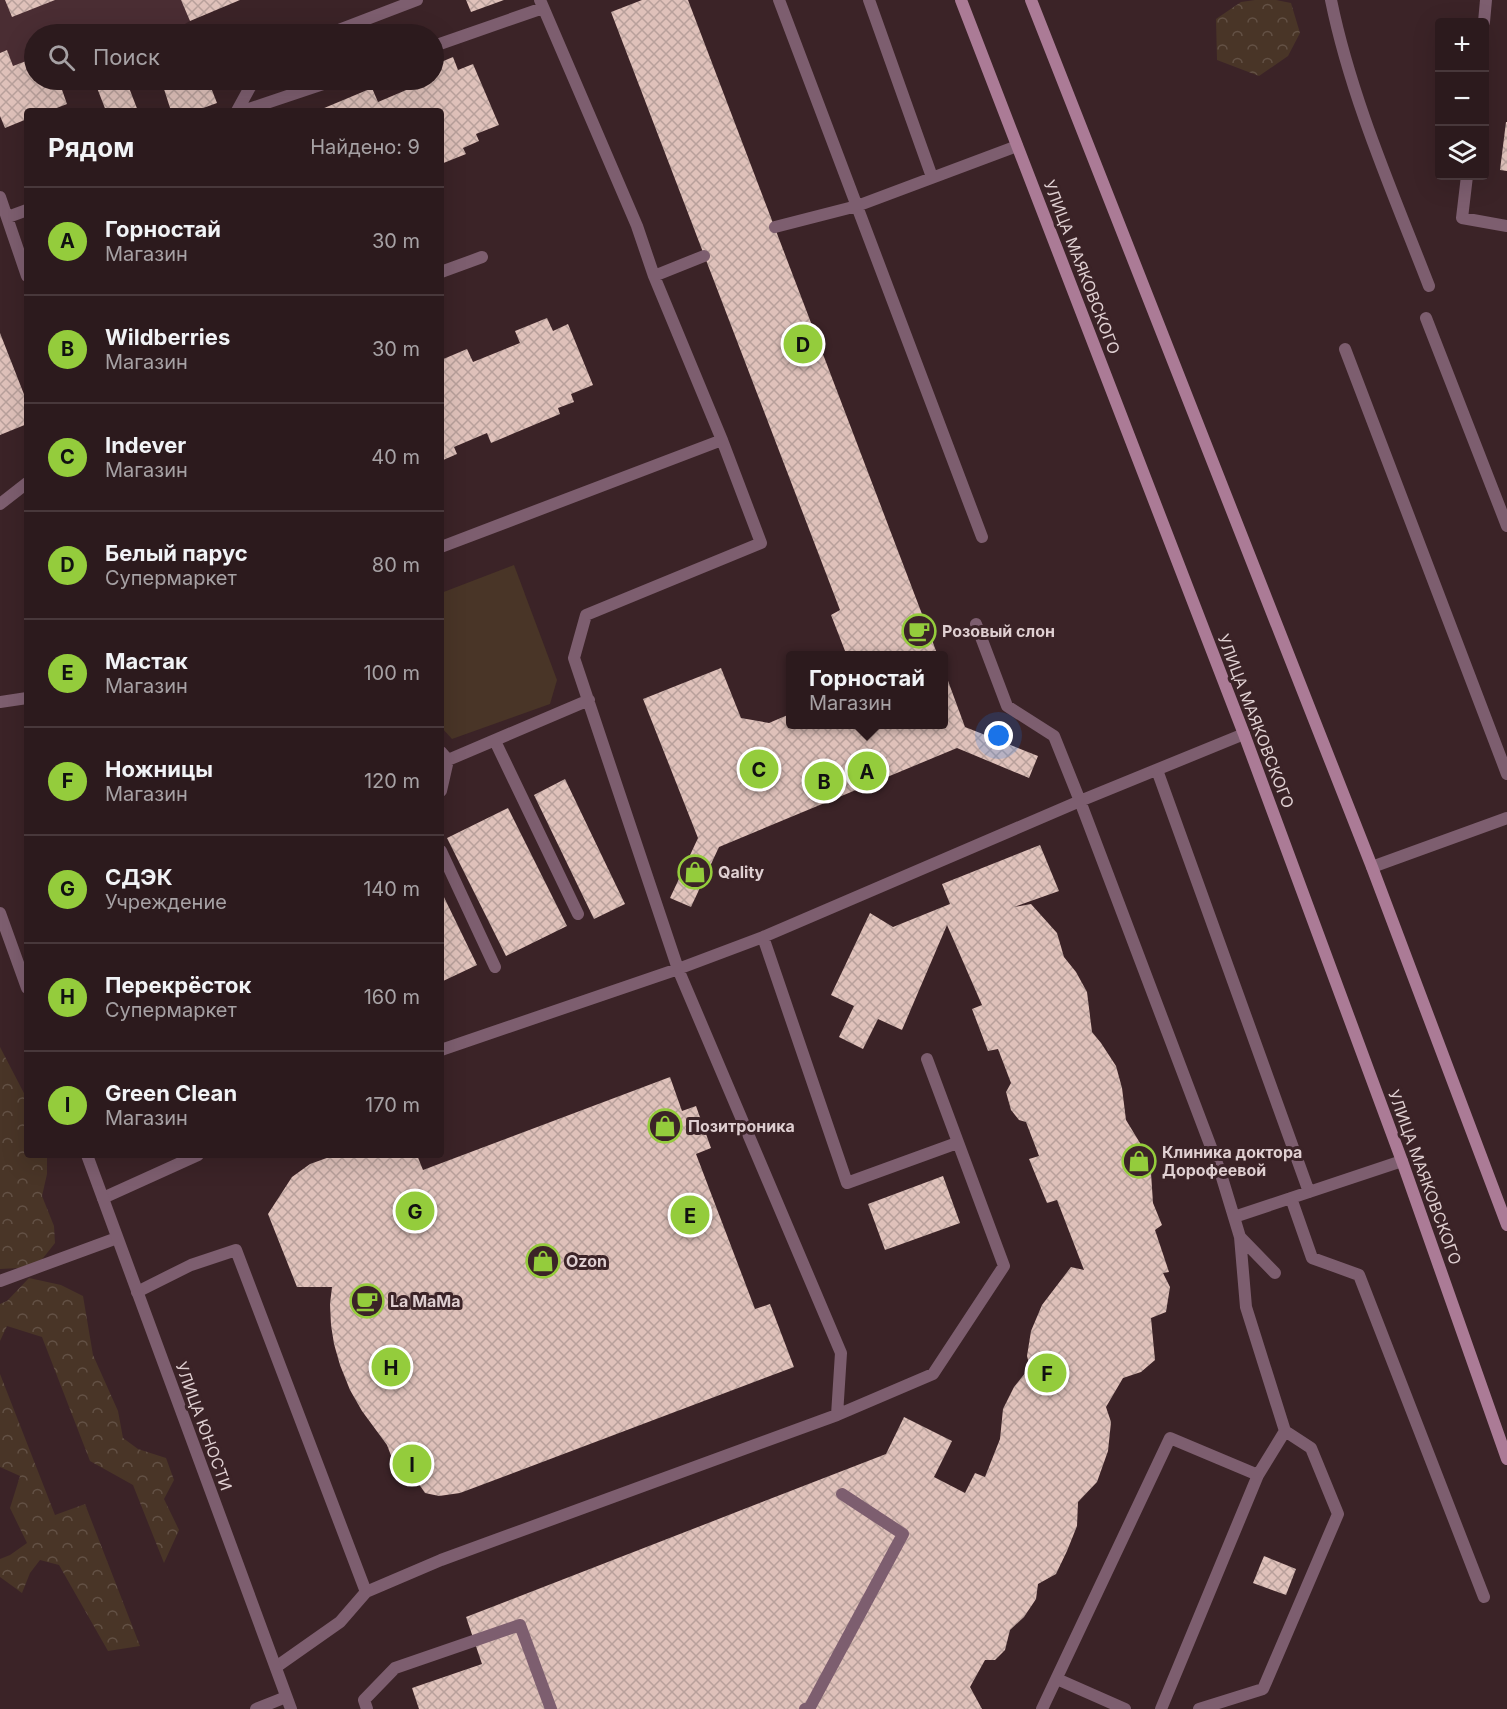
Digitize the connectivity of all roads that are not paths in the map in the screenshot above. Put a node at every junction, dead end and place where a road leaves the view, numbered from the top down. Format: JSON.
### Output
{"nodes":[{"id":1,"x":417,"y":0,"type":"edge"},
{"id":2,"x":779,"y":0,"type":"edge"},
{"id":3,"x":868,"y":0,"type":"edge"},
{"id":4,"x":961,"y":0,"type":"edge"},
{"id":5,"x":1031,"y":0,"type":"edge"},
{"id":6,"x":1331,"y":0,"type":"edge"},
{"id":7,"x":1486,"y":0,"type":"edge"},
{"id":8,"x":541,"y":4,"type":"edge"},
{"id":9,"x":1484,"y":18,"type":"edge"},
{"id":10,"x":354,"y":24,"type":"edge"},
{"id":11,"x":444,"y":42,"type":"edge"},
{"id":12,"x":249,"y":90,"type":"edge"},
{"id":13,"x":305,"y":90,"type":"edge"},
{"id":14,"x":239,"y":108,"type":"edge"},
{"id":15,"x":252,"y":108,"type":"edge"},
{"id":16,"x":1017,"y":146,"type":"junction"},
{"id":17,"x":932,"y":177,"type":"junction"},
{"id":18,"x":1467,"y":180,"type":"edge"},
{"id":19,"x":0,"y":197,"type":"edge"},
{"id":20,"x":857,"y":206,"type":"junction"},
{"id":21,"x":24,"y":211,"type":"edge"},
{"id":22,"x":8,"y":217,"type":"junction"},
{"id":23,"x":1507,"y":226,"type":"edge"},
{"id":24,"x":775,"y":227,"type":"dead end"},
{"id":25,"x":704,"y":256,"type":"dead end"},
{"id":26,"x":482,"y":257,"type":"dead end"},
{"id":27,"x":24,"y":267,"type":"edge"},
{"id":28,"x":444,"y":271,"type":"edge"},
{"id":29,"x":654,"y":276,"type":"junction"},
{"id":30,"x":1429,"y":286,"type":"dead end"},
{"id":31,"x":1426,"y":318,"type":"dead end"},
{"id":32,"x":1345,"y":349,"type":"dead end"},
{"id":33,"x":722,"y":440,"type":"junction"},
{"id":34,"x":24,"y":485,"type":"edge"},
{"id":35,"x":0,"y":504,"type":"edge"},
{"id":36,"x":1507,"y":526,"type":"edge"},
{"id":37,"x":982,"y":537,"type":"dead end"},
{"id":38,"x":444,"y":546,"type":"edge"},
{"id":39,"x":976,"y":624,"type":"dead end"},
{"id":40,"x":24,"y":698,"type":"edge"},
{"id":41,"x":589,"y":700,"type":"junction"},
{"id":42,"x":0,"y":702,"type":"edge"},
{"id":43,"x":1244,"y":734,"type":"junction"},
{"id":44,"x":495,"y":741,"type":"junction"},
{"id":45,"x":445,"y":756,"type":"edge"},
{"id":46,"x":1157,"y":770,"type":"junction"},
{"id":47,"x":1507,"y":774,"type":"edge"},
{"id":48,"x":1080,"y":801,"type":"junction"},
{"id":49,"x":1507,"y":818,"type":"edge"},
{"id":50,"x":444,"y":857,"type":"edge"},
{"id":51,"x":1372,"y":867,"type":"junction"},
{"id":52,"x":0,"y":913,"type":"edge"},
{"id":53,"x":578,"y":914,"type":"dead end"},
{"id":54,"x":763,"y":938,"type":"junction"},
{"id":55,"x":495,"y":967,"type":"dead end"},
{"id":56,"x":678,"y":969,"type":"junction"},
{"id":57,"x":24,"y":980,"type":"edge"},
{"id":58,"x":444,"y":1049,"type":"edge"},
{"id":59,"x":927,"y":1059,"type":"dead end"},
{"id":60,"x":957,"y":1143,"type":"junction"},
{"id":61,"x":88,"y":1158,"type":"edge"},
{"id":62,"x":191,"y":1158,"type":"edge"},
{"id":63,"x":1402,"y":1161,"type":"junction"},
{"id":64,"x":1309,"y":1192,"type":"junction"},
{"id":65,"x":103,"y":1198,"type":"junction"},
{"id":66,"x":1291,"y":1198,"type":"junction"},
{"id":67,"x":1234,"y":1216,"type":"junction"},
{"id":68,"x":1507,"y":1225,"type":"edge"},
{"id":69,"x":1240,"y":1237,"type":"junction"},
{"id":70,"x":117,"y":1238,"type":"junction"},
{"id":71,"x":1275,"y":1274,"type":"dead end"},
{"id":72,"x":0,"y":1281,"type":"edge"},
{"id":73,"x":137,"y":1292,"type":"junction"},
{"id":74,"x":837,"y":1415,"type":"junction"},
{"id":75,"x":1285,"y":1431,"type":"junction"},
{"id":76,"x":1507,"y":1459,"type":"edge"},
{"id":77,"x":1257,"y":1475,"type":"junction"},
{"id":78,"x":842,"y":1494,"type":"dead end"},
{"id":79,"x":366,"y":1592,"type":"junction"},
{"id":80,"x":1484,"y":1597,"type":"dead end"},
{"id":81,"x":276,"y":1667,"type":"junction"},
{"id":82,"x":1057,"y":1679,"type":"junction"},
{"id":83,"x":286,"y":1697,"type":"junction"},
{"id":84,"x":256,"y":1709,"type":"edge"},
{"id":85,"x":291,"y":1709,"type":"edge"},
{"id":86,"x":368,"y":1709,"type":"edge"},
{"id":87,"x":550,"y":1709,"type":"edge"},
{"id":88,"x":805,"y":1709,"type":"edge"},
{"id":89,"x":1042,"y":1709,"type":"edge"},
{"id":90,"x":1125,"y":1709,"type":"edge"},
{"id":91,"x":1161,"y":1709,"type":"edge"},
{"id":92,"x":1199,"y":1709,"type":"edge"}],
"edges":[{"from":1,"to":10,"type":"street"},
{"from":2,"to":20,"type":"street"},
{"from":3,"to":17,"type":"street"},
{"from":4,"to":16,"type":"main road","name":"УЛИЦА МАЯКОВСКОГО"},
{"from":5,"to":51,"type":"main road"},
{"from":6,"to":30,"type":"street"},
{"from":7,"to":9,"type":"street"},
{"from":8,"to":11,"type":"street"},
{"from":8,"to":29,"type":"street"},
{"from":12,"to":14,"type":"street"},
{"from":13,"to":15,"type":"street"},
{"from":16,"to":17,"type":"street"},
{"from":16,"to":43,"type":"main road","name":"УЛИЦА МАЯКОВСКОГО"},
{"from":17,"to":20,"type":"street"},
{"from":18,"to":23,"type":"street"},
{"from":19,"to":22,"type":"street"},
{"from":20,"to":24,"type":"street"},
{"from":20,"to":37,"type":"street"},
{"from":21,"to":22,"type":"street"},
{"from":22,"to":27,"type":"street"},
{"from":25,"to":29,"type":"street"},
{"from":26,"to":28,"type":"street"},
{"from":29,"to":33,"type":"street"},
{"from":31,"to":36,"type":"street"},
{"from":32,"to":47,"type":"street"},
{"from":33,"to":38,"type":"street"},
{"from":33,"to":41,"type":"street"},
{"from":34,"to":35,"type":"street"},
{"from":39,"to":48,"type":"street"},
{"from":40,"to":42,"type":"street"},
{"from":41,"to":44,"type":"street"},
{"from":41,"to":56,"type":"street"},
{"from":43,"to":46,"type":"street"},
{"from":43,"to":63,"type":"main road","name":"УЛИЦА МАЯКОВСКОГО"},
{"from":44,"to":45,"type":"street"},
{"from":44,"to":53,"type":"street"},
{"from":46,"to":48,"type":"street"},
{"from":46,"to":64,"type":"street"},
{"from":48,"to":54,"type":"street"},
{"from":48,"to":67,"type":"street"},
{"from":49,"to":51,"type":"street"},
{"from":50,"to":55,"type":"street"},
{"from":51,"to":68,"type":"main road"},
{"from":52,"to":57,"type":"street"},
{"from":54,"to":56,"type":"street"},
{"from":54,"to":60,"type":"street"},
{"from":56,"to":58,"type":"street"},
{"from":56,"to":74,"type":"street"},
{"from":59,"to":60,"type":"street"},
{"from":60,"to":74,"type":"street"},
{"from":61,"to":65,"type":"street","name":"УЛИЦА ЮНОСТИ"},
{"from":62,"to":65,"type":"street"},
{"from":63,"to":64,"type":"street"},
{"from":63,"to":76,"type":"main road","name":"УЛИЦА МАЯКОВСКОГО"},
{"from":64,"to":66,"type":"street"},
{"from":65,"to":70,"type":"street","name":"УЛИЦА ЮНОСТИ"},
{"from":66,"to":67,"type":"street"},
{"from":66,"to":80,"type":"street"},
{"from":67,"to":69,"type":"street"},
{"from":69,"to":71,"type":"street"},
{"from":69,"to":75,"type":"street"},
{"from":70,"to":72,"type":"street"},
{"from":70,"to":73,"type":"street","name":"УЛИЦА ЮНОСТИ"},
{"from":73,"to":79,"type":"street"},
{"from":73,"to":81,"type":"street","name":"УЛИЦА ЮНОСТИ"},
{"from":74,"to":79,"type":"street"},
{"from":75,"to":77,"type":"street"},
{"from":75,"to":92,"type":"street"},
{"from":77,"to":82,"type":"street"},
{"from":77,"to":91,"type":"street"},
{"from":78,"to":88,"type":"street"},
{"from":79,"to":81,"type":"street"},
{"from":81,"to":83,"type":"street","name":"УЛИЦА ЮНОСТИ"},
{"from":82,"to":89,"type":"street"},
{"from":82,"to":90,"type":"street"},
{"from":83,"to":84,"type":"street"},
{"from":83,"to":85,"type":"street","name":"УЛИЦА ЮНОСТИ"},
{"from":86,"to":87,"type":"street"}]}
